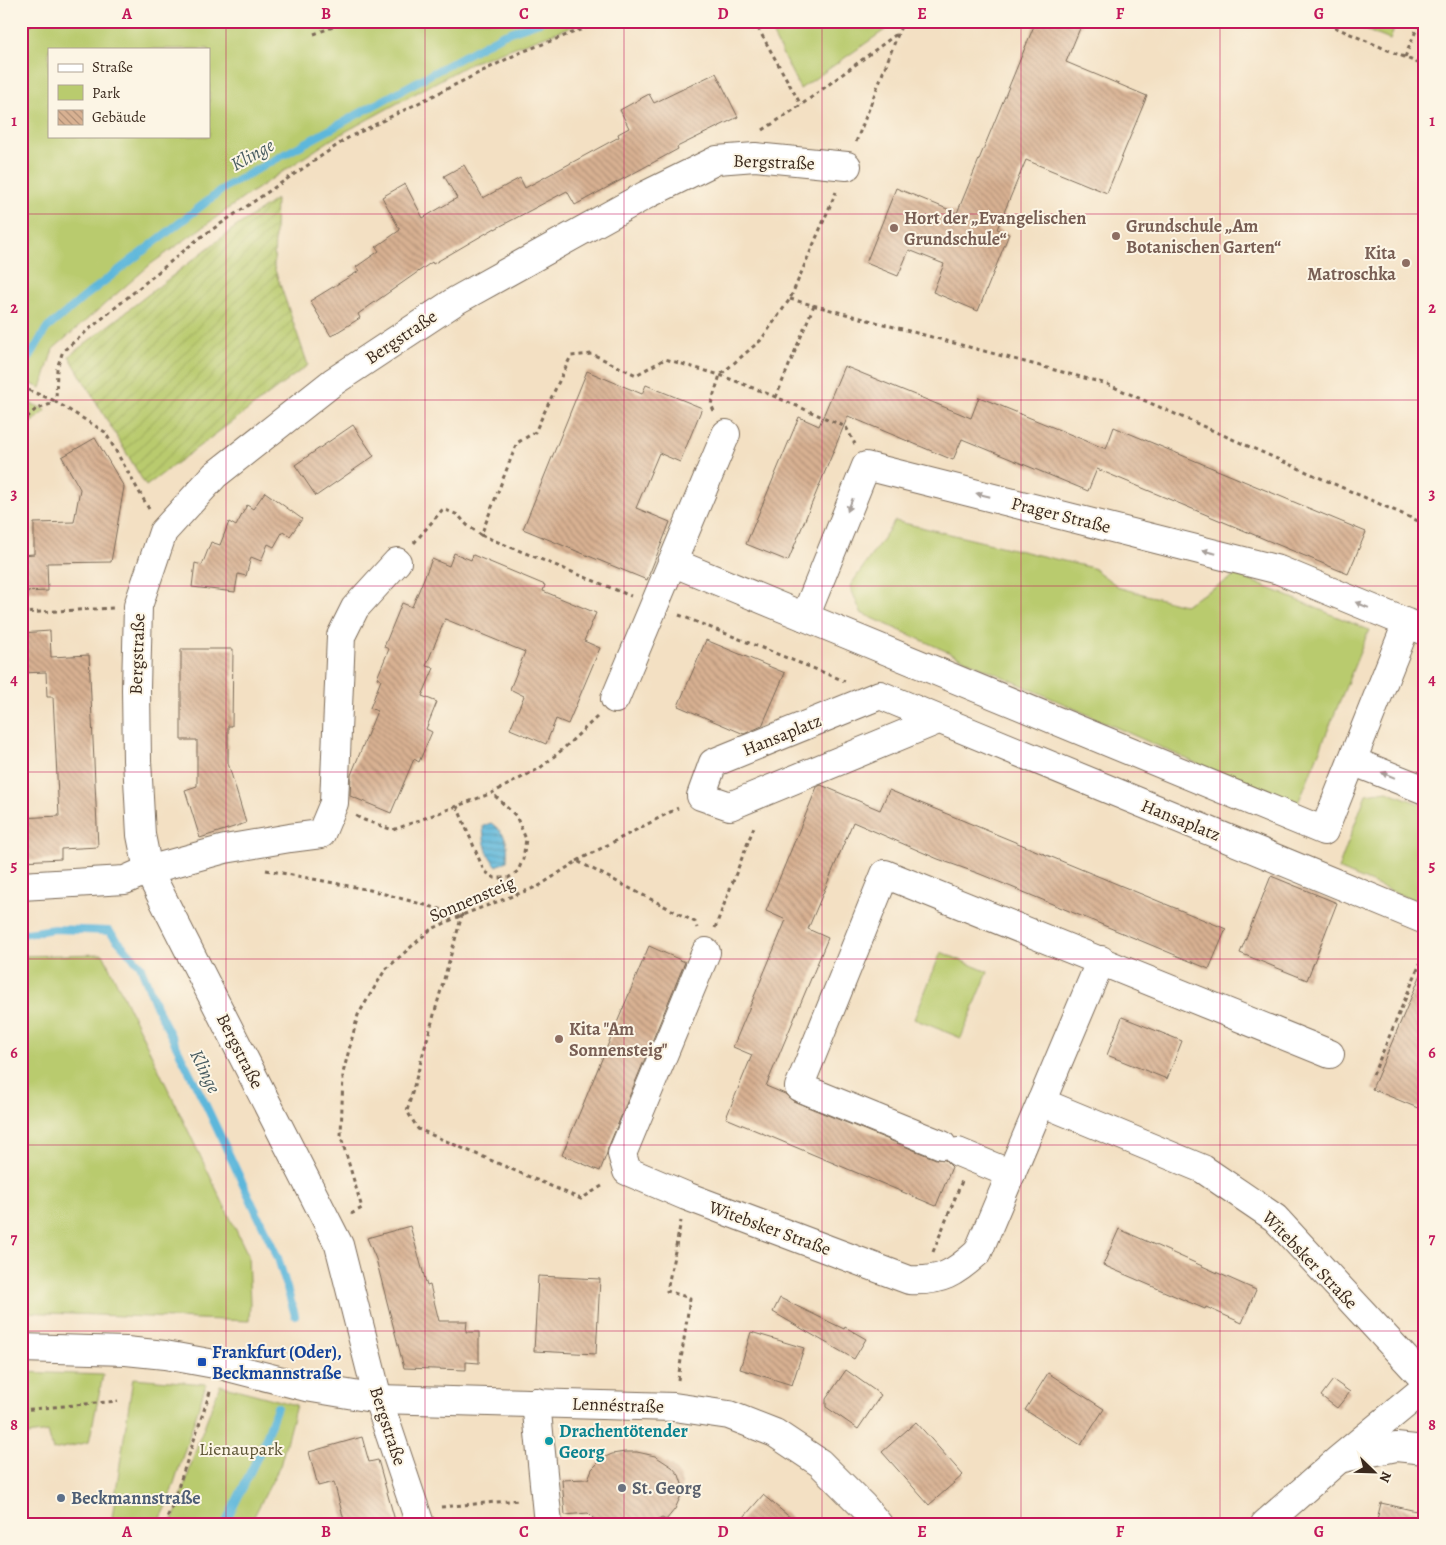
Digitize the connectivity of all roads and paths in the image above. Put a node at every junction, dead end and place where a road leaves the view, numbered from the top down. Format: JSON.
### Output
{"nodes":[{"id":1,"x":37,"y":21,"type":"edge"},
{"id":2,"x":349,"y":21,"type":"edge"},
{"id":3,"x":604,"y":21,"type":"edge"},
{"id":4,"x":754,"y":21,"type":"edge"},
{"id":5,"x":903,"y":21,"type":"edge"},
{"id":6,"x":1320,"y":21,"type":"edge"},
{"id":7,"x":1420,"y":21,"type":"edge"},
{"id":8,"x":21,"y":30,"type":"edge"},
{"id":9,"x":898,"y":33,"type":"junction"},
{"id":10,"x":314,"y":34,"type":"dead end"},
{"id":11,"x":1405,"y":58,"type":"junction"},
{"id":12,"x":1425,"y":66,"type":"edge"},
{"id":13,"x":801,"y":105,"type":"junction"},
{"id":14,"x":759,"y":133,"type":"dead end"},
{"id":15,"x":847,"y":166,"type":"junction"},
{"id":16,"x":790,"y":299,"type":"junction"},
{"id":17,"x":814,"y":305,"type":"junction"},
{"id":18,"x":720,"y":375,"type":"junction"},
{"id":19,"x":21,"y":387,"type":"edge"},
{"id":20,"x":776,"y":397,"type":"junction"},
{"id":21,"x":56,"y":402,"type":"junction"},
{"id":22,"x":21,"y":423,"type":"edge"},
{"id":23,"x":726,"y":434,"type":"joint"},
{"id":24,"x":866,"y":466,"type":"junction"},
{"id":25,"x":1425,"y":524,"type":"edge"},
{"id":26,"x":163,"y":532,"type":"junction"},
{"id":27,"x":481,"y":535,"type":"junction"},
{"id":28,"x":397,"y":562,"type":"joint"},
{"id":29,"x":672,"y":562,"type":"junction"},
{"id":30,"x":138,"y":606,"type":"junction"},
{"id":31,"x":654,"y":606,"type":"junction"},
{"id":32,"x":21,"y":613,"type":"edge"},
{"id":33,"x":805,"y":616,"type":"junction"},
{"id":34,"x":1416,"y":627,"type":"edge"},
{"id":35,"x":880,"y":695,"type":"junction"},
{"id":36,"x":616,"y":699,"type":"joint"},
{"id":37,"x":938,"y":720,"type":"junction"},
{"id":38,"x":1352,"y":760,"type":"junction"},
{"id":39,"x":768,"y":790,"type":"junction"},
{"id":40,"x":1425,"y":790,"type":"edge"},
{"id":41,"x":492,"y":793,"type":"junction"},
{"id":42,"x":701,"y":796,"type":"junction"},
{"id":43,"x":458,"y":806,"type":"junction"},
{"id":44,"x":364,"y":820,"type":"dead end"},
{"id":45,"x":577,"y":861,"type":"junction"},
{"id":46,"x":256,"y":869,"type":"dead end"},
{"id":47,"x":148,"y":870,"type":"junction"},
{"id":48,"x":21,"y":886,"type":"edge"},
{"id":49,"x":462,"y":915,"type":"junction"},
{"id":50,"x":1425,"y":920,"type":"edge"},
{"id":51,"x":706,"y":952,"type":"junction"},
{"id":52,"x":1425,"y":952,"type":"edge"},
{"id":53,"x":1101,"y":960,"type":"junction"},
{"id":54,"x":1330,"y":1054,"type":"dead end"},
{"id":55,"x":1373,"y":1075,"type":"dead end"},
{"id":56,"x":1041,"y":1102,"type":"junction"},
{"id":57,"x":957,"y":1151,"type":"junction"},
{"id":58,"x":627,"y":1171,"type":"junction"},
{"id":59,"x":1012,"y":1174,"type":"junction"},
{"id":60,"x":686,"y":1196,"type":"junction"},
{"id":61,"x":329,"y":1225,"type":"junction"},
{"id":62,"x":921,"y":1281,"type":"junction"},
{"id":63,"x":21,"y":1348,"type":"edge"},
{"id":64,"x":220,"y":1365,"type":"junction"},
{"id":65,"x":1425,"y":1380,"type":"edge"},
{"id":66,"x":1425,"y":1388,"type":"edge"},
{"id":67,"x":378,"y":1399,"type":"junction"},
{"id":68,"x":118,"y":1401,"type":"dead end"},
{"id":69,"x":536,"y":1402,"type":"junction"},
{"id":70,"x":674,"y":1407,"type":"junction"},
{"id":71,"x":21,"y":1410,"type":"edge"},
{"id":72,"x":1425,"y":1450,"type":"edge"},
{"id":73,"x":1339,"y":1459,"type":"junction"},
{"id":74,"x":546,"y":1511,"type":"edge"},
{"id":75,"x":418,"y":1516,"type":"edge"},
{"id":76,"x":164,"y":1524,"type":"edge"},
{"id":77,"x":878,"y":1524,"type":"edge"},
{"id":78,"x":1265,"y":1524,"type":"edge"}],
"edges":[{"from":1,"to":8,"type":"path"},
{"from":2,"to":10,"type":"path"},
{"from":3,"to":21,"type":"path"},
{"from":4,"to":13,"type":"path"},
{"from":5,"to":9,"type":"path"},
{"from":6,"to":11,"type":"path"},
{"from":7,"to":11,"type":"path"},
{"from":9,"to":13,"type":"path"},
{"from":9,"to":15,"type":"path"},
{"from":11,"to":12,"type":"path"},
{"from":13,"to":14,"type":"path"},
{"from":15,"to":16,"type":"path"},
{"from":15,"to":26,"type":"street","name":"Bergstraße"},
{"from":16,"to":17,"type":"path"},
{"from":16,"to":18,"type":"path"},
{"from":17,"to":20,"type":"path"},
{"from":17,"to":25,"type":"path"},
{"from":18,"to":20,"type":"path"},
{"from":18,"to":23,"type":"path"},
{"from":18,"to":27,"type":"path"},
{"from":19,"to":21,"type":"path"},
{"from":20,"to":24,"type":"path"},
{"from":21,"to":22,"type":"path"},
{"from":21,"to":26,"type":"path"},
{"from":23,"to":29,"type":"street"},
{"from":24,"to":33,"type":"street","one_way":true},
{"from":34,"to":24,"type":"street","name":"Prager Straße","one_way":true},
{"from":26,"to":30,"type":"street","name":"Bergstraße"},
{"from":27,"to":28,"type":"path"},
{"from":27,"to":31,"type":"path"},
{"from":28,"to":47,"type":"street"},
{"from":29,"to":31,"type":"street"},
{"from":29,"to":33,"type":"street","name":"Prager Straße"},
{"from":30,"to":32,"type":"path"},
{"from":30,"to":47,"type":"street","name":"Bergstraße"},
{"from":31,"to":35,"type":"path"},
{"from":31,"to":36,"type":"street"},
{"from":33,"to":38,"type":"street","name":"Prager Straße"},
{"from":34,"to":38,"type":"street","name":"Prager Straße"},
{"from":35,"to":37,"type":"street","name":"Hansaplatz"},
{"from":35,"to":42,"type":"street","name":"Hansaplatz"},
{"from":36,"to":41,"type":"path"},
{"from":37,"to":39,"type":"street"},
{"from":37,"to":50,"type":"street","name":"Hansaplatz"},
{"from":40,"to":38,"type":"street","one_way":true},
{"from":39,"to":42,"type":"street"},
{"from":39,"to":51,"type":"path"},
{"from":41,"to":43,"type":"path"},
{"from":41,"to":43,"type":"path"},
{"from":42,"to":45,"type":"path"},
{"from":43,"to":44,"type":"path"},
{"from":45,"to":49,"type":"path","name":"Sonnensteig"},
{"from":45,"to":51,"type":"path"},
{"from":46,"to":49,"type":"path"},
{"from":47,"to":48,"type":"street"},
{"from":47,"to":61,"type":"street","name":"Bergstraße"},
{"from":49,"to":58,"type":"path"},
{"from":49,"to":61,"type":"path","name":"Sonnensteig"},
{"from":51,"to":58,"type":"street"},
{"from":52,"to":55,"type":"path"},
{"from":53,"to":54,"type":"street"},
{"from":53,"to":56,"type":"street","name":"Witebsker Straße"},
{"from":53,"to":57,"type":"street"},
{"from":56,"to":59,"type":"street","name":"Witebsker Straße"},
{"from":56,"to":65,"type":"street","name":"Witebsker Straße"},
{"from":57,"to":59,"type":"street"},
{"from":57,"to":62,"type":"path"},
{"from":58,"to":60,"type":"street","name":"Witebsker Straße"},
{"from":59,"to":62,"type":"street","name":"Witebsker Straße"},
{"from":60,"to":62,"type":"street","name":"Witebsker Straße"},
{"from":60,"to":70,"type":"path"},
{"from":61,"to":67,"type":"street","name":"Bergstraße"},
{"from":63,"to":64,"type":"street"},
{"from":64,"to":67,"type":"street"},
{"from":64,"to":76,"type":"path"},
{"from":66,"to":73,"type":"street"},
{"from":67,"to":69,"type":"street","name":"Lennéstraße"},
{"from":67,"to":75,"type":"street","name":"Bergstraße"},
{"from":68,"to":71,"type":"path"},
{"from":69,"to":70,"type":"street","name":"Lennéstraße"},
{"from":69,"to":74,"type":"street"},
{"from":70,"to":77,"type":"street","name":"Lennéstraße"},
{"from":72,"to":73,"type":"street"},
{"from":73,"to":78,"type":"street"},
{"from":74,"to":75,"type":"path"}]}
